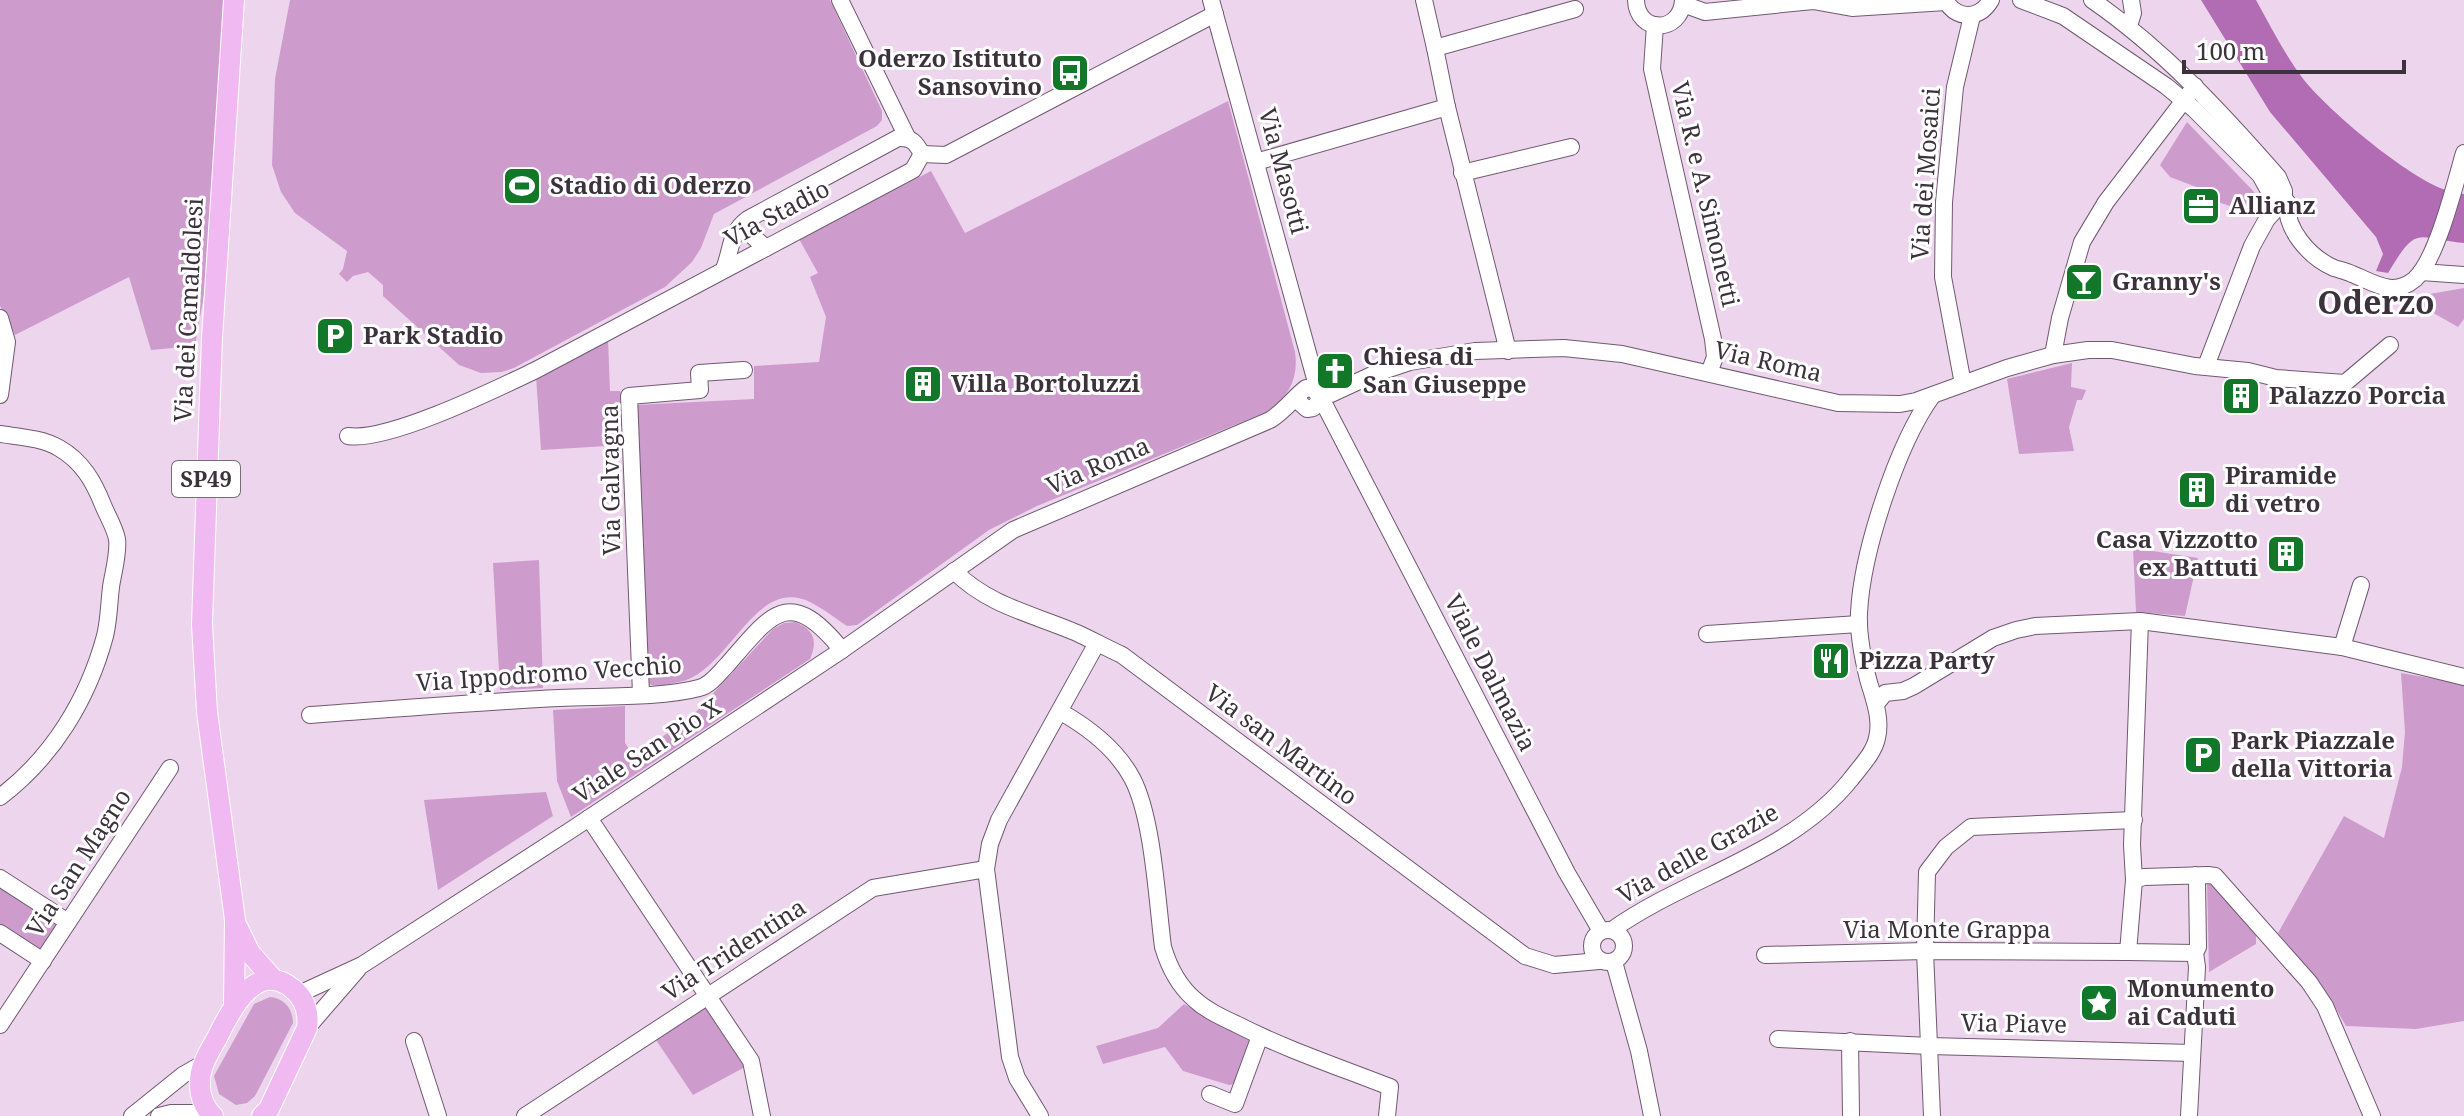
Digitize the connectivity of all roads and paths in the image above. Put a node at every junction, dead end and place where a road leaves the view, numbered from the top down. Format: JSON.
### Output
{"nodes":[{"id":1,"x":234,"y":0,"type":"edge"},
{"id":2,"x":245,"y":0,"type":"edge"},
{"id":3,"x":840,"y":0,"type":"edge"},
{"id":4,"x":1424,"y":0,"type":"edge"},
{"id":5,"x":1636,"y":0,"type":"edge"},
{"id":6,"x":2021,"y":0,"type":"edge"},
{"id":7,"x":2092,"y":0,"type":"edge"},
{"id":8,"x":2131,"y":0,"type":"edge"},
{"id":9,"x":1946,"y":1,"type":"edge"},
{"id":10,"x":1996,"y":1,"type":"edge"},
{"id":11,"x":1683,"y":2,"type":"edge"},
{"id":12,"x":1213,"y":7,"type":"edge"},
{"id":13,"x":1575,"y":9,"type":"dead end"},
{"id":14,"x":1972,"y":16,"type":"junction"},
{"id":15,"x":1655,"y":25,"type":"junction"},
{"id":16,"x":2129,"y":26,"type":"junction"},
{"id":17,"x":233,"y":36,"type":"junction"},
{"id":18,"x":1435,"y":48,"type":"junction"},
{"id":19,"x":2190,"y":82,"type":"junction"},
{"id":20,"x":2177,"y":95,"type":"junction"},
{"id":21,"x":1447,"y":107,"type":"junction"},
{"id":22,"x":907,"y":137,"type":"junction"},
{"id":23,"x":1571,"y":147,"type":"dead end"},
{"id":24,"x":2464,"y":153,"type":"edge"},
{"id":25,"x":922,"y":154,"type":"junction"},
{"id":26,"x":1256,"y":162,"type":"junction"},
{"id":27,"x":1462,"y":173,"type":"junction"},
{"id":28,"x":2281,"y":205,"type":"junction"},
{"id":29,"x":752,"y":217,"type":"junction"},
{"id":30,"x":766,"y":248,"type":"junction"},
{"id":31,"x":724,"y":269,"type":"junction"},
{"id":32,"x":2421,"y":272,"type":"junction"},
{"id":33,"x":2464,"y":275,"type":"edge"},
{"id":34,"x":0,"y":318,"type":"edge"},
{"id":35,"x":2390,"y":345,"type":"dead end"},
{"id":36,"x":1508,"y":351,"type":"junction"},
{"id":37,"x":2053,"y":355,"type":"junction"},
{"id":38,"x":2206,"y":366,"type":"junction"},
{"id":39,"x":744,"y":370,"type":"dead end"},
{"id":40,"x":1709,"y":373,"type":"junction"},
{"id":41,"x":1963,"y":384,"type":"junction"},
{"id":42,"x":0,"y":395,"type":"edge"},
{"id":43,"x":1932,"y":396,"type":"junction"},
{"id":44,"x":1309,"y":399,"type":"junction"},
{"id":45,"x":1900,"y":404,"type":"junction"},
{"id":46,"x":1910,"y":432,"type":"junction"},
{"id":47,"x":0,"y":434,"type":"edge"},
{"id":48,"x":348,"y":436,"type":"dead end"},
{"id":49,"x":954,"y":571,"type":"junction"},
{"id":50,"x":2361,"y":585,"type":"dead end"},
{"id":51,"x":2351,"y":620,"type":"junction"},
{"id":52,"x":2140,"y":621,"type":"junction"},
{"id":53,"x":1859,"y":624,"type":"junction"},
{"id":54,"x":1707,"y":634,"type":"dead end"},
{"id":55,"x":1097,"y":643,"type":"junction"},
{"id":56,"x":2342,"y":647,"type":"junction"},
{"id":57,"x":842,"y":650,"type":"junction"},
{"id":58,"x":2365,"y":651,"type":"junction"},
{"id":59,"x":1866,"y":664,"type":"junction"},
{"id":60,"x":2464,"y":677,"type":"edge"},
{"id":61,"x":1890,"y":692,"type":"junction"},
{"id":62,"x":641,"y":694,"type":"junction"},
{"id":63,"x":1876,"y":704,"type":"junction"},
{"id":64,"x":1061,"y":712,"type":"junction"},
{"id":65,"x":310,"y":715,"type":"dead end"},
{"id":66,"x":170,"y":768,"type":"dead end"},
{"id":67,"x":0,"y":797,"type":"edge"},
{"id":68,"x":589,"y":818,"type":"junction"},
{"id":69,"x":2134,"y":820,"type":"junction"},
{"id":70,"x":986,"y":869,"type":"junction"},
{"id":71,"x":2195,"y":875,"type":"junction"},
{"id":72,"x":0,"y":878,"type":"edge"},
{"id":73,"x":2134,"y":880,"type":"junction"},
{"id":74,"x":235,"y":920,"type":"junction"},
{"id":75,"x":68,"y":922,"type":"junction"},
{"id":76,"x":1606,"y":931,"type":"junction"},
{"id":77,"x":0,"y":933,"type":"edge"},
{"id":78,"x":1925,"y":951,"type":"junction"},
{"id":79,"x":2128,"y":952,"type":"junction"},
{"id":80,"x":2195,"y":953,"type":"junction"},
{"id":81,"x":1765,"y":955,"type":"dead end"},
{"id":82,"x":1601,"y":957,"type":"junction"},
{"id":83,"x":43,"y":961,"type":"junction"},
{"id":84,"x":362,"y":965,"type":"junction"},
{"id":85,"x":274,"y":980,"type":"junction"},
{"id":86,"x":299,"y":994,"type":"junction"},
{"id":87,"x":708,"y":996,"type":"junction"},
{"id":88,"x":234,"y":1004,"type":"junction"},
{"id":89,"x":0,"y":1025,"type":"edge"},
{"id":90,"x":307,"y":1028,"type":"junction"},
{"id":91,"x":1260,"y":1036,"type":"junction"},
{"id":92,"x":1778,"y":1039,"type":"dead end"},
{"id":93,"x":414,"y":1041,"type":"dead end"},
{"id":94,"x":1850,"y":1041,"type":"junction"},
{"id":95,"x":1930,"y":1046,"type":"junction"},
{"id":96,"x":2192,"y":1053,"type":"junction"},
{"id":97,"x":204,"y":1063,"type":"junction"},
{"id":98,"x":1210,"y":1094,"type":"dead end"},
{"id":99,"x":267,"y":1114,"type":"edge"},
{"id":100,"x":211,"y":1115,"type":"edge"},
{"id":101,"x":132,"y":1116,"type":"edge"},
{"id":102,"x":159,"y":1116,"type":"edge"},
{"id":103,"x":438,"y":1116,"type":"edge"},
{"id":104,"x":525,"y":1116,"type":"edge"},
{"id":105,"x":762,"y":1116,"type":"edge"},
{"id":106,"x":1040,"y":1116,"type":"edge"},
{"id":107,"x":1387,"y":1116,"type":"edge"},
{"id":108,"x":1652,"y":1116,"type":"edge"},
{"id":109,"x":1851,"y":1116,"type":"edge"},
{"id":110,"x":1932,"y":1116,"type":"edge"},
{"id":111,"x":2189,"y":1116,"type":"edge"},
{"id":112,"x":2372,"y":1116,"type":"edge"}],
"edges":[{"from":1,"to":17,"type":"main road","name":"Via dei Camaldolesi","number":"SP49"},
{"from":2,"to":17,"type":"main road","name":"Via dei Camaldolesi","number":"SP49"},
{"from":3,"to":22,"type":"street"},
{"from":4,"to":18,"type":"street"},
{"from":5,"to":15,"type":"street"},
{"from":6,"to":20,"type":"street"},
{"from":7,"to":16,"type":"street"},
{"from":8,"to":16,"type":"street"},
{"from":9,"to":11,"type":"street"},
{"from":9,"to":14,"type":"street"},
{"from":10,"to":14,"type":"street"},
{"from":11,"to":15,"type":"street"},
{"from":12,"to":25,"type":"street"},
{"from":12,"to":26,"type":"street","name":"Via Masotti"},
{"from":13,"to":18,"type":"street"},
{"from":14,"to":41,"type":"street","name":"Via dei Mosaici"},
{"from":15,"to":40,"type":"street","name":"Via R. e A. Simonetti"},
{"from":16,"to":19,"type":"street"},
{"from":17,"to":74,"type":"main road","name":"Via dei Camaldolesi","number":"SP49"},
{"from":18,"to":21,"type":"street"},
{"from":19,"to":20,"type":"street"},
{"from":19,"to":28,"type":"street"},
{"from":20,"to":28,"type":"street"},
{"from":20,"to":37,"type":"street"},
{"from":21,"to":26,"type":"street"},
{"from":21,"to":27,"type":"street"},
{"from":22,"to":25,"type":"street"},
{"from":22,"to":29,"type":"street"},
{"from":23,"to":27,"type":"street"},
{"from":24,"to":32,"type":"street"},
{"from":25,"to":30,"type":"street","name":"Via Stadio"},
{"from":26,"to":44,"type":"street","name":"Via Masotti"},
{"from":27,"to":36,"type":"street"},
{"from":28,"to":32,"type":"street"},
{"from":28,"to":38,"type":"street"},
{"from":29,"to":30,"type":"street"},
{"from":29,"to":31,"type":"street"},
{"from":30,"to":31,"type":"street","name":"Via Stadio"},
{"from":31,"to":48,"type":"street","name":"Via Stadio"},
{"from":32,"to":33,"type":"street"},
{"from":34,"to":42,"type":"street"},
{"from":35,"to":38,"type":"street","name":"Via Roma"},
{"from":36,"to":40,"type":"street","name":"Via Roma"},
{"from":36,"to":44,"type":"street","name":"Via Roma"},
{"from":37,"to":38,"type":"street","name":"Via Roma"},
{"from":37,"to":41,"type":"street","name":"Via Roma"},
{"from":39,"to":62,"type":"street","name":"Via Galvagna"},
{"from":40,"to":45,"type":"street","name":"Via Roma"},
{"from":41,"to":43,"type":"street","name":"Via Roma"},
{"from":43,"to":45,"type":"street","name":"Via Roma"},
{"from":43,"to":46,"type":"street","name":"Via delle Grazie"},
{"from":44,"to":49,"type":"street","name":"Via Roma"},
{"from":44,"to":76,"type":"street","name":"Viale Dalmazia"},
{"from":45,"to":46,"type":"street"},
{"from":46,"to":53,"type":"street","name":"Via delle Grazie"},
{"from":47,"to":67,"type":"street"},
{"from":49,"to":55,"type":"street","name":"Via san Martino"},
{"from":49,"to":57,"type":"street","name":"Viale San Pio X"},
{"from":50,"to":51,"type":"street"},
{"from":51,"to":56,"type":"street"},
{"from":51,"to":58,"type":"street"},
{"from":52,"to":56,"type":"street"},
{"from":52,"to":61,"type":"street"},
{"from":52,"to":69,"type":"street"},
{"from":53,"to":54,"type":"street"},
{"from":53,"to":59,"type":"street","name":"Via delle Grazie"},
{"from":55,"to":64,"type":"street"},
{"from":55,"to":82,"type":"street","name":"Via san Martino"},
{"from":56,"to":58,"type":"street"},
{"from":57,"to":62,"type":"street","name":"Via Ippodromo Vecchio"},
{"from":57,"to":68,"type":"street","name":"Viale San Pio X"},
{"from":58,"to":60,"type":"street"},
{"from":59,"to":61,"type":"street"},
{"from":59,"to":63,"type":"street","name":"Via delle Grazie"},
{"from":61,"to":63,"type":"street"},
{"from":62,"to":65,"type":"street","name":"Via Ippodromo Vecchio"},
{"from":63,"to":76,"type":"street","name":"Via delle Grazie"},
{"from":64,"to":70,"type":"street"},
{"from":64,"to":91,"type":"street"},
{"from":66,"to":75,"type":"street","name":"Via San Magno"},
{"from":68,"to":84,"type":"street","name":"Viale San Pio X"},
{"from":68,"to":87,"type":"street"},
{"from":69,"to":73,"type":"street"},
{"from":69,"to":78,"type":"street"},
{"from":70,"to":87,"type":"street","name":"Via Tridentina"},
{"from":70,"to":106,"type":"street"},
{"from":71,"to":73,"type":"street"},
{"from":71,"to":80,"type":"street"},
{"from":71,"to":112,"type":"street"},
{"from":72,"to":75,"type":"street"},
{"from":73,"to":79,"type":"street"},
{"from":74,"to":85,"type":"main road","name":"Via dei Camaldolesi","number":"SP49"},
{"from":74,"to":88,"type":"main road","name":"Via dei Camaldolesi","number":"SP49"},
{"from":75,"to":83,"type":"street","name":"Via San Magno"},
{"from":76,"to":82,"type":"street","name":"Via delle Grazie"},
{"from":76,"to":82,"type":"street","name":"Via delle Grazie"},
{"from":77,"to":83,"type":"street"},
{"from":78,"to":79,"type":"street","name":"Via Monte Grappa"},
{"from":78,"to":81,"type":"street","name":"Via Monte Grappa"},
{"from":78,"to":95,"type":"street"},
{"from":79,"to":80,"type":"street","name":"Via Monte Grappa"},
{"from":80,"to":96,"type":"street"},
{"from":82,"to":108,"type":"street","name":"Via delle Grazie"},
{"from":83,"to":89,"type":"street","name":"Via San Magno"},
{"from":84,"to":86,"type":"street","name":"Viale San Pio X"},
{"from":84,"to":90,"type":"street","name":"Viale San Pio X"},
{"from":85,"to":86,"type":"main road","number":"SP49"},
{"from":85,"to":88,"type":"main road","number":"SP49"},
{"from":86,"to":90,"type":"main road"},
{"from":87,"to":104,"type":"street","name":"Via Tridentina"},
{"from":87,"to":105,"type":"street"},
{"from":88,"to":97,"type":"main road","number":"SP49"},
{"from":90,"to":99,"type":"main road"},
{"from":91,"to":98,"type":"street"},
{"from":91,"to":107,"type":"street"},
{"from":92,"to":94,"type":"street","name":"Via Piave"},
{"from":93,"to":103,"type":"street"},
{"from":94,"to":95,"type":"street","name":"Via Piave"},
{"from":94,"to":109,"type":"street"},
{"from":95,"to":96,"type":"street","name":"Via Piave"},
{"from":95,"to":110,"type":"street","name":"Via Piave"},
{"from":96,"to":111,"type":"street"},
{"from":97,"to":100,"type":"main road","number":"SP49"},
{"from":97,"to":101,"type":"street"},
{"from":100,"to":102,"type":"street"}]}
